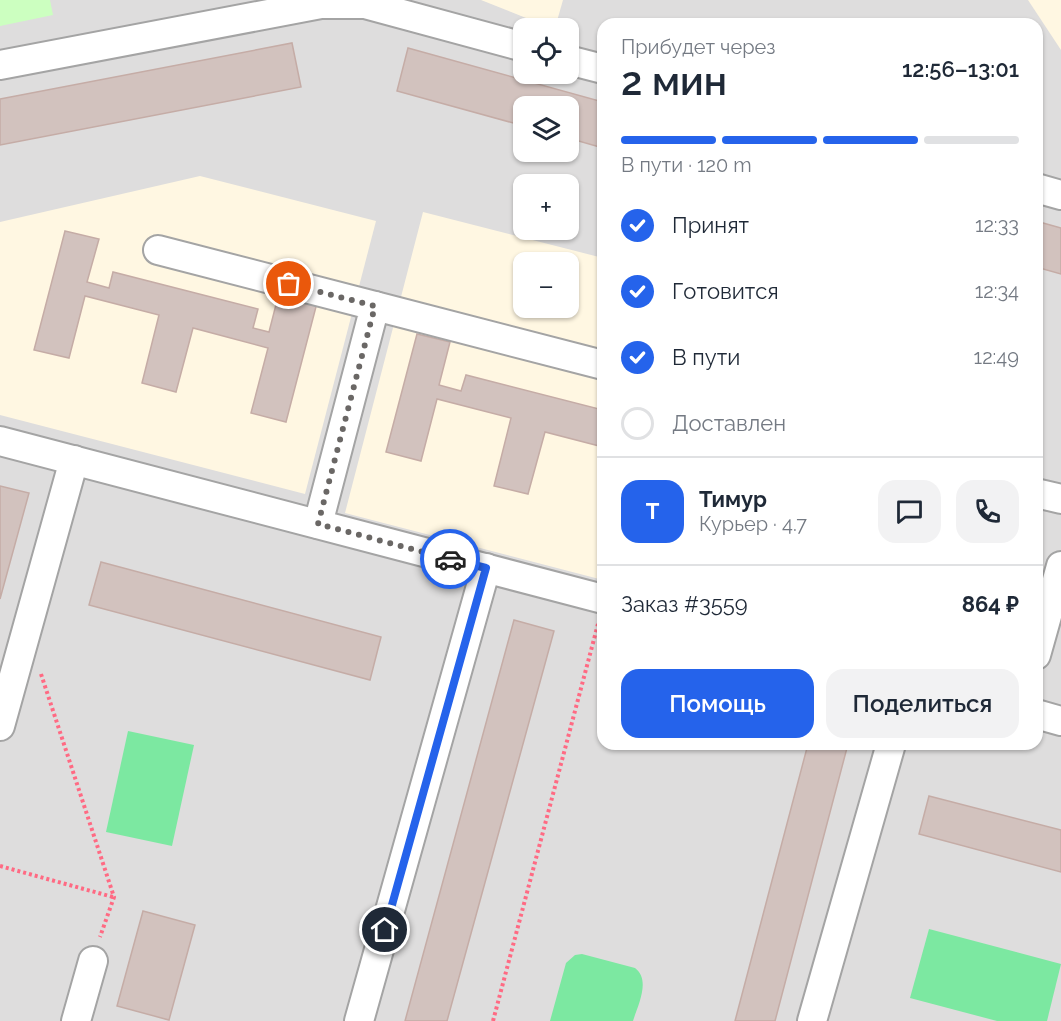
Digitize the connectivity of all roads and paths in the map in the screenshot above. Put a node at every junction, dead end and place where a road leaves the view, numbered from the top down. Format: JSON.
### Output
{"nodes":[{"id":1,"x":513,"y":44,"type":"edge"},
{"id":2,"x":579,"y":63,"type":"edge"},
{"id":3,"x":0,"y":65,"type":"edge"},
{"id":4,"x":597,"y":67,"type":"edge"},
{"id":5,"x":1043,"y":190,"type":"edge"},
{"id":6,"x":1061,"y":195,"type":"edge"},
{"id":7,"x":158,"y":250,"type":"dead end"},
{"id":8,"x":375,"y":306,"type":"junction"},
{"id":9,"x":597,"y":363,"type":"edge"},
{"id":10,"x":0,"y":441,"type":"edge"},
{"id":11,"x":74,"y":460,"type":"junction"},
{"id":12,"x":1043,"y":494,"type":"edge"},
{"id":13,"x":1061,"y":499,"type":"edge"},
{"id":14,"x":318,"y":524,"type":"junction"},
{"id":15,"x":1061,"y":566,"type":"edge"},
{"id":16,"x":486,"y":568,"type":"junction"},
{"id":17,"x":597,"y":606,"type":"edge"},
{"id":18,"x":597,"y":627,"type":"edge"},
{"id":19,"x":27,"y":629,"type":"junction"},
{"id":20,"x":1043,"y":630,"type":"edge"},
{"id":21,"x":1043,"y":716,"type":"edge"},
{"id":22,"x":1061,"y":721,"type":"edge"},
{"id":23,"x":0,"y":726,"type":"edge"},
{"id":24,"x":889,"y":750,"type":"edge"},
{"id":25,"x":0,"y":866,"type":"edge"},
{"id":26,"x":114,"y":897,"type":"junction"},
{"id":27,"x":93,"y":961,"type":"joint"},
{"id":28,"x":76,"y":1021,"type":"edge"},
{"id":29,"x":359,"y":1021,"type":"edge"},
{"id":30,"x":492,"y":1021,"type":"edge"},
{"id":31,"x":812,"y":1021,"type":"edge"}],
"edges":[{"from":1,"to":3,"type":"lane"},
{"from":2,"to":4,"type":"lane"},
{"from":5,"to":6,"type":"lane"},
{"from":7,"to":8,"type":"lane"},
{"from":8,"to":9,"type":"lane"},
{"from":8,"to":14,"type":"lane"},
{"from":10,"to":11,"type":"lane"},
{"from":11,"to":14,"type":"lane"},
{"from":11,"to":19,"type":"lane"},
{"from":12,"to":13,"type":"lane"},
{"from":14,"to":16,"type":"lane"},
{"from":15,"to":20,"type":"lane"},
{"from":16,"to":17,"type":"lane"},
{"from":16,"to":29,"type":"lane"},
{"from":18,"to":30,"type":"path"},
{"from":19,"to":23,"type":"lane"},
{"from":19,"to":26,"type":"path"},
{"from":21,"to":22,"type":"lane"},
{"from":24,"to":31,"type":"lane"},
{"from":25,"to":26,"type":"path"},
{"from":26,"to":27,"type":"path"},
{"from":27,"to":28,"type":"lane"}]}
